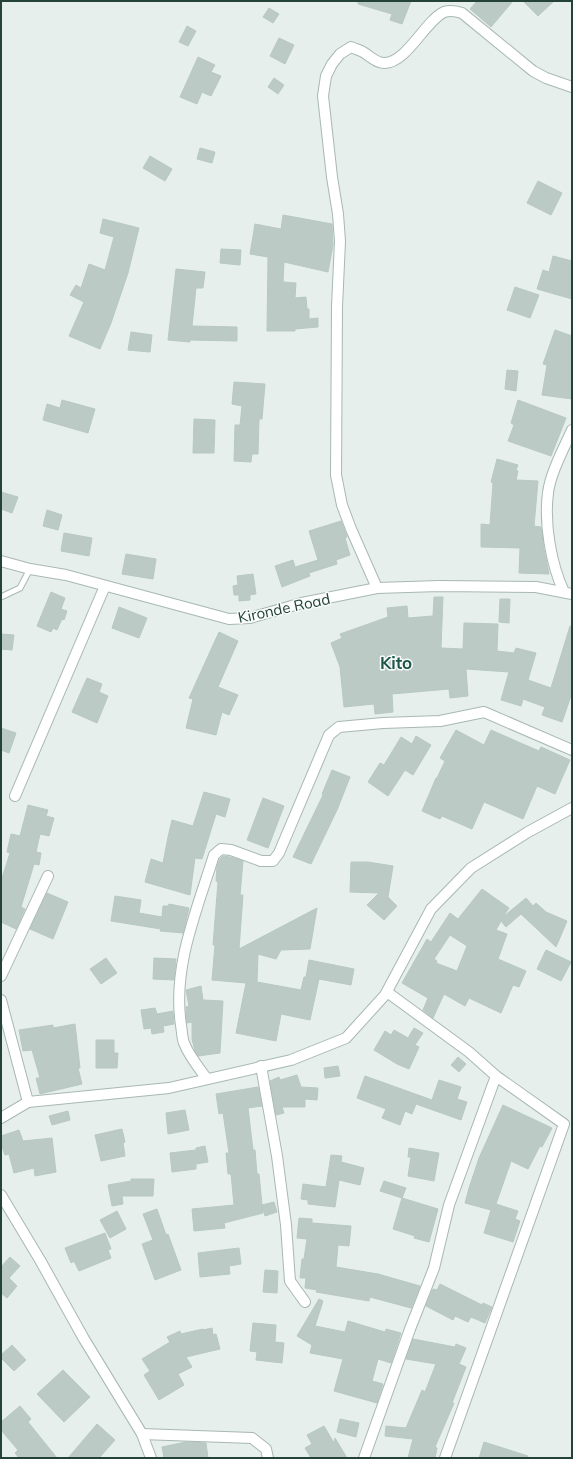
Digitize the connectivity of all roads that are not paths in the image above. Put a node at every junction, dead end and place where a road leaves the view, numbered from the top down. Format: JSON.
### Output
{"nodes":[{"id":1,"x":572,"y":87,"type":"edge"},
{"id":2,"x":572,"y":430,"type":"edge"},
{"id":3,"x":1,"y":561,"type":"edge"},
{"id":4,"x":30,"y":569,"type":"junction"},
{"id":5,"x":105,"y":586,"type":"junction"},
{"id":6,"x":377,"y":588,"type":"junction"},
{"id":7,"x":568,"y":593,"type":"edge"},
{"id":8,"x":1,"y":597,"type":"edge"},
{"id":9,"x":572,"y":750,"type":"edge"},
{"id":10,"x":15,"y":796,"type":"dead end"},
{"id":11,"x":572,"y":808,"type":"edge"},
{"id":12,"x":48,"y":876,"type":"dead end"},
{"id":13,"x":1,"y":976,"type":"edge"},
{"id":14,"x":387,"y":992,"type":"junction"},
{"id":15,"x":1,"y":1000,"type":"edge"},
{"id":16,"x":261,"y":1066,"type":"junction"},
{"id":17,"x":496,"y":1076,"type":"junction"},
{"id":18,"x":207,"y":1079,"type":"junction"},
{"id":19,"x":28,"y":1102,"type":"junction"},
{"id":20,"x":1,"y":1118,"type":"edge"},
{"id":21,"x":1,"y":1195,"type":"edge"},
{"id":22,"x":305,"y":1302,"type":"dead end"},
{"id":23,"x":142,"y":1434,"type":"junction"},
{"id":24,"x":151,"y":1458,"type":"edge"},
{"id":25,"x":268,"y":1458,"type":"edge"},
{"id":26,"x":364,"y":1458,"type":"edge"},
{"id":27,"x":445,"y":1458,"type":"edge"}],
"edges":[{"from":1,"to":6,"type":"street"},
{"from":2,"to":7,"type":"street"},
{"from":3,"to":4,"type":"street","name":"Kironde Road"},
{"from":4,"to":5,"type":"street","name":"Kironde Road"},
{"from":4,"to":8,"type":"lane"},
{"from":5,"to":6,"type":"street","name":"Kironde Road"},
{"from":5,"to":10,"type":"street"},
{"from":6,"to":7,"type":"street","name":"Kironde Road"},
{"from":9,"to":18,"type":"street"},
{"from":11,"to":14,"type":"street"},
{"from":12,"to":13,"type":"street"},
{"from":14,"to":16,"type":"street"},
{"from":14,"to":17,"type":"street"},
{"from":15,"to":19,"type":"street"},
{"from":16,"to":18,"type":"street"},
{"from":16,"to":22,"type":"street"},
{"from":17,"to":26,"type":"street"},
{"from":17,"to":27,"type":"street"},
{"from":18,"to":19,"type":"street"},
{"from":19,"to":20,"type":"street"},
{"from":21,"to":23,"type":"street"},
{"from":23,"to":24,"type":"street"},
{"from":23,"to":25,"type":"street"}]}
